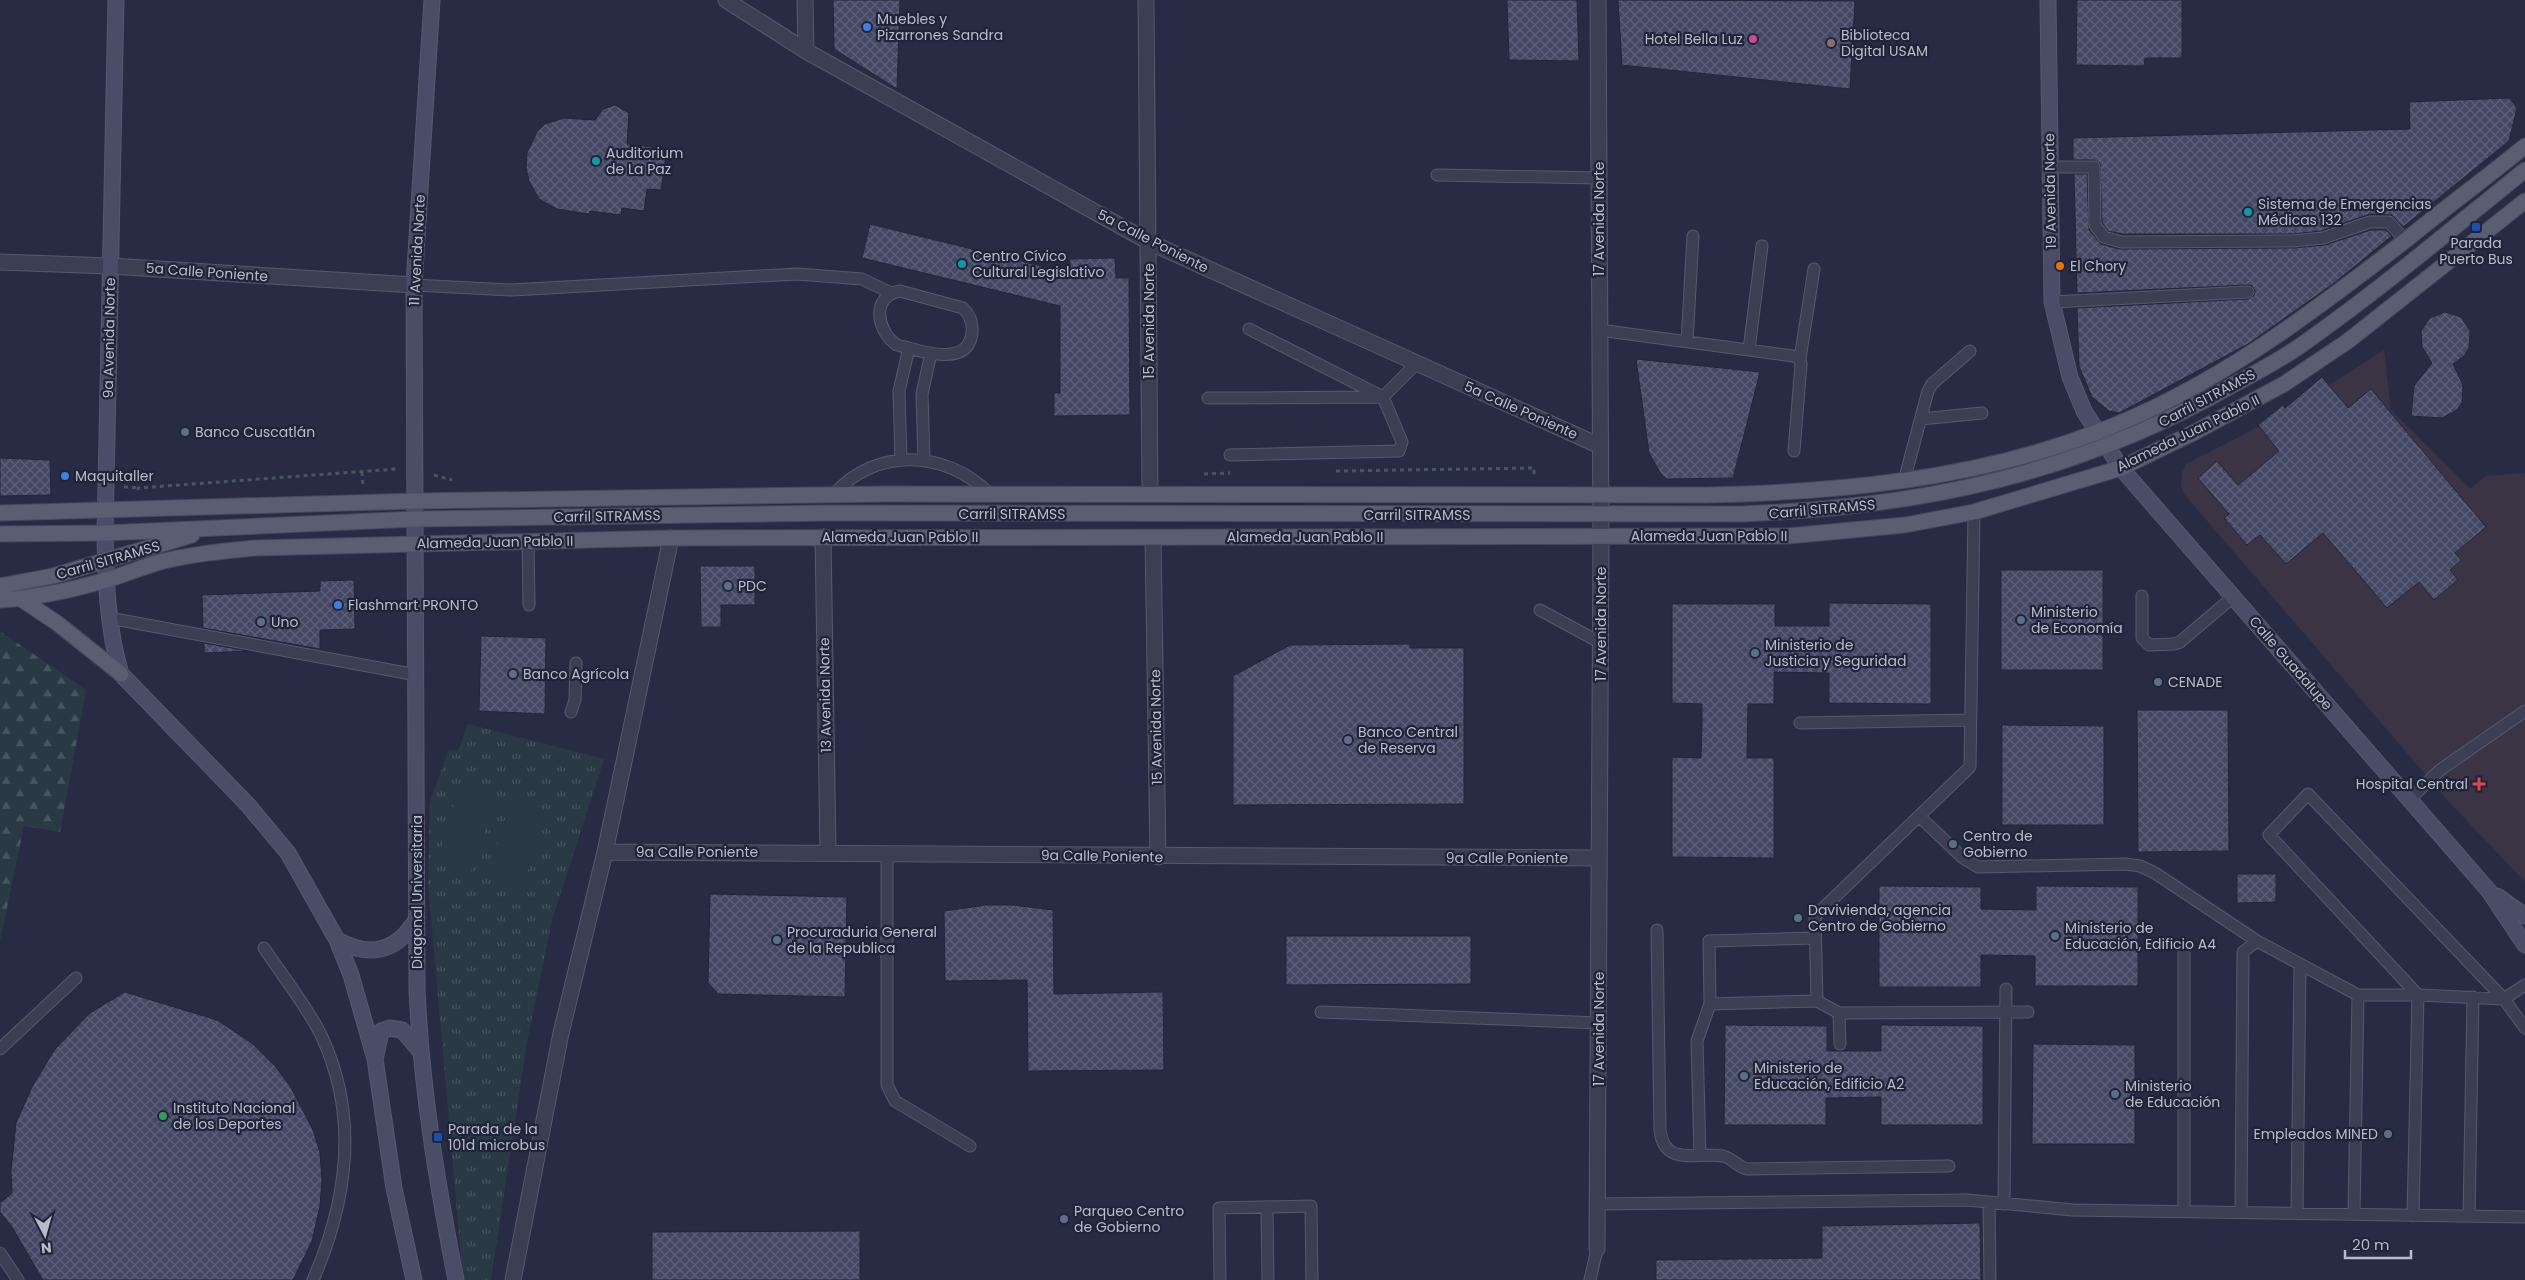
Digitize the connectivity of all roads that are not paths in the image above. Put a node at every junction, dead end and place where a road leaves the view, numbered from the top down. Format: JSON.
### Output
{"nodes":[{"id":1,"x":116,"y":0,"type":"edge"},
{"id":2,"x":432,"y":0,"type":"edge"},
{"id":3,"x":726,"y":0,"type":"edge"},
{"id":4,"x":805,"y":0,"type":"edge"},
{"id":5,"x":1146,"y":0,"type":"edge"},
{"id":6,"x":1598,"y":0,"type":"edge"},
{"id":7,"x":2048,"y":0,"type":"edge"},
{"id":8,"x":806,"y":51,"type":"junction"},
{"id":9,"x":2525,"y":146,"type":"edge"},
{"id":10,"x":2048,"y":167,"type":"junction"},
{"id":11,"x":2525,"y":170,"type":"edge"},
{"id":12,"x":1437,"y":175,"type":"dead end"},
{"id":13,"x":1599,"y":178,"type":"junction"},
{"id":14,"x":2525,"y":201,"type":"edge"},
{"id":15,"x":1693,"y":236,"type":"dead end"},
{"id":16,"x":2405,"y":240,"type":"junction"},
{"id":17,"x":1149,"y":242,"type":"junction"},
{"id":18,"x":1762,"y":246,"type":"dead end"},
{"id":19,"x":0,"y":262,"type":"edge"},
{"id":20,"x":110,"y":266,"type":"junction"},
{"id":21,"x":1814,"y":269,"type":"dead end"},
{"id":22,"x":414,"y":285,"type":"junction"},
{"id":23,"x":2248,"y":292,"type":"dead end"},
{"id":24,"x":890,"y":293,"type":"junction"},
{"id":25,"x":2052,"y":302,"type":"junction"},
{"id":26,"x":1249,"y":329,"type":"dead end"},
{"id":27,"x":1599,"y":330,"type":"junction"},
{"id":28,"x":1687,"y":342,"type":"junction"},
{"id":29,"x":909,"y":348,"type":"junction"},
{"id":30,"x":1749,"y":350,"type":"junction"},
{"id":31,"x":1970,"y":351,"type":"dead end"},
{"id":32,"x":931,"y":353,"type":"junction"},
{"id":33,"x":1800,"y":359,"type":"junction"},
{"id":34,"x":1417,"y":363,"type":"junction"},
{"id":35,"x":1383,"y":397,"type":"junction"},
{"id":36,"x":1208,"y":398,"type":"dead end"},
{"id":37,"x":1982,"y":413,"type":"dead end"},
{"id":38,"x":1921,"y":419,"type":"junction"},
{"id":39,"x":2097,"y":433,"type":"junction"},
{"id":40,"x":1600,"y":446,"type":"junction"},
{"id":41,"x":2106,"y":447,"type":"junction"},
{"id":42,"x":1794,"y":451,"type":"dead end"},
{"id":43,"x":1230,"y":455,"type":"dead end"},
{"id":44,"x":901,"y":460,"type":"junction"},
{"id":45,"x":924,"y":460,"type":"junction"},
{"id":46,"x":2121,"y":468,"type":"junction"},
{"id":47,"x":1904,"y":481,"type":"junction"},
{"id":48,"x":989,"y":493,"type":"junction"},
{"id":49,"x":1150,"y":493,"type":"junction"},
{"id":50,"x":834,"y":494,"type":"junction"},
{"id":51,"x":1600,"y":494,"type":"junction"},
{"id":52,"x":416,"y":501,"type":"junction"},
{"id":53,"x":106,"y":511,"type":"junction"},
{"id":54,"x":1974,"y":512,"type":"junction"},
{"id":55,"x":0,"y":513,"type":"edge"},
{"id":56,"x":1601,"y":515,"type":"junction"},
{"id":57,"x":416,"y":519,"type":"junction"},
{"id":58,"x":215,"y":528,"type":"junction"},
{"id":59,"x":105,"y":533,"type":"junction"},
{"id":60,"x":0,"y":534,"type":"edge"},
{"id":61,"x":1601,"y":536,"type":"junction"},
{"id":62,"x":823,"y":537,"type":"junction"},
{"id":63,"x":671,"y":538,"type":"junction"},
{"id":64,"x":1153,"y":538,"type":"junction"},
{"id":65,"x":528,"y":541,"type":"junction"},
{"id":66,"x":416,"y":543,"type":"junction"},
{"id":67,"x":105,"y":561,"type":"junction"},
{"id":68,"x":106,"y":580,"type":"junction"},
{"id":69,"x":0,"y":586,"type":"edge"},
{"id":70,"x":2142,"y":596,"type":"dead end"},
{"id":71,"x":2233,"y":597,"type":"junction"},
{"id":72,"x":21,"y":599,"type":"junction"},
{"id":73,"x":0,"y":600,"type":"edge"},
{"id":74,"x":529,"y":604,"type":"dead end"},
{"id":75,"x":1540,"y":610,"type":"dead end"},
{"id":76,"x":108,"y":618,"type":"junction"},
{"id":77,"x":1601,"y":643,"type":"junction"},
{"id":78,"x":576,"y":663,"type":"dead end"},
{"id":79,"x":121,"y":674,"type":"junction"},
{"id":80,"x":417,"y":675,"type":"junction"},
{"id":81,"x":2525,"y":711,"type":"edge"},
{"id":82,"x":571,"y":712,"type":"dead end"},
{"id":83,"x":1970,"y":720,"type":"junction"},
{"id":84,"x":1800,"y":723,"type":"dead end"},
{"id":85,"x":2409,"y":800,"type":"junction"},
{"id":86,"x":1919,"y":816,"type":"junction"},
{"id":87,"x":605,"y":852,"type":"junction"},
{"id":88,"x":828,"y":852,"type":"junction"},
{"id":89,"x":887,"y":853,"type":"junction"},
{"id":90,"x":1158,"y":857,"type":"junction"},
{"id":91,"x":1600,"y":858,"type":"junction"},
{"id":92,"x":2489,"y":891,"type":"junction"},
{"id":93,"x":2525,"y":916,"type":"edge"},
{"id":94,"x":416,"y":920,"type":"junction"},
{"id":95,"x":1657,"y":930,"type":"dead end"},
{"id":96,"x":1815,"y":938,"type":"junction"},
{"id":97,"x":337,"y":940,"type":"junction"},
{"id":98,"x":2257,"y":941,"type":"junction"},
{"id":99,"x":2525,"y":944,"type":"edge"},
{"id":100,"x":264,"y":948,"type":"dead end"},
{"id":101,"x":2184,"y":950,"type":"dead end"},
{"id":102,"x":2300,"y":965,"type":"junction"},
{"id":103,"x":76,"y":978,"type":"dead end"},
{"id":104,"x":2525,"y":985,"type":"edge"},
{"id":105,"x":2006,"y":989,"type":"dead end"},
{"id":106,"x":2358,"y":995,"type":"junction"},
{"id":107,"x":2418,"y":995,"type":"junction"},
{"id":108,"x":2473,"y":998,"type":"junction"},
{"id":109,"x":2504,"y":999,"type":"junction"},
{"id":110,"x":1817,"y":1001,"type":"junction"},
{"id":111,"x":1710,"y":1004,"type":"junction"},
{"id":112,"x":1321,"y":1012,"type":"dead end"},
{"id":113,"x":2006,"y":1012,"type":"junction"},
{"id":114,"x":2028,"y":1012,"type":"dead end"},
{"id":115,"x":1839,"y":1013,"type":"junction"},
{"id":116,"x":1599,"y":1023,"type":"junction"},
{"id":117,"x":2525,"y":1028,"type":"edge"},
{"id":118,"x":1840,"y":1044,"type":"dead end"},
{"id":119,"x":0,"y":1049,"type":"edge"},
{"id":120,"x":420,"y":1051,"type":"junction"},
{"id":121,"x":375,"y":1059,"type":"junction"},
{"id":122,"x":970,"y":1146,"type":"dead end"},
{"id":123,"x":1700,"y":1155,"type":"junction"},
{"id":124,"x":1949,"y":1166,"type":"dead end"},
{"id":125,"x":1989,"y":1203,"type":"junction"},
{"id":126,"x":1598,"y":1204,"type":"junction"},
{"id":127,"x":2004,"y":1204,"type":"junction"},
{"id":128,"x":1267,"y":1208,"type":"junction"},
{"id":129,"x":2184,"y":1211,"type":"junction"},
{"id":130,"x":2241,"y":1211,"type":"junction"},
{"id":131,"x":2297,"y":1212,"type":"junction"},
{"id":132,"x":2354,"y":1214,"type":"junction"},
{"id":133,"x":2413,"y":1216,"type":"junction"},
{"id":134,"x":2468,"y":1216,"type":"junction"},
{"id":135,"x":2525,"y":1217,"type":"edge"},
{"id":136,"x":1597,"y":1249,"type":"joint"},
{"id":137,"x":0,"y":1253,"type":"edge"},
{"id":138,"x":18,"y":1280,"type":"edge"},
{"id":139,"x":314,"y":1280,"type":"edge"},
{"id":140,"x":414,"y":1280,"type":"edge"},
{"id":141,"x":456,"y":1280,"type":"edge"},
{"id":142,"x":514,"y":1280,"type":"edge"},
{"id":143,"x":1220,"y":1280,"type":"edge"},
{"id":144,"x":1268,"y":1280,"type":"edge"},
{"id":145,"x":1312,"y":1280,"type":"edge"},
{"id":146,"x":1590,"y":1280,"type":"edge"},
{"id":147,"x":1990,"y":1280,"type":"edge"}],
"edges":[{"from":1,"to":20,"type":"main road","name":"9a Avenida Norte"},
{"from":2,"to":22,"type":"main road","name":"11 Avenida Norte"},
{"from":3,"to":8,"type":"street","name":"5a Calle Poniente"},
{"from":4,"to":8,"type":"street"},
{"from":5,"to":17,"type":"street","name":"15 Avenida Norte"},
{"from":6,"to":13,"type":"street","name":"17 Avenida Norte"},
{"from":7,"to":10,"type":"main road","name":"19 Avenida Norte"},
{"from":8,"to":17,"type":"street","name":"5a Calle Poniente"},
{"from":9,"to":16,"type":"main road"},
{"from":10,"to":16,"type":"lane"},
{"from":10,"to":25,"type":"main road","name":"19 Avenida Norte"},
{"from":11,"to":41,"type":"main road","name":"Carril SITRAMSS"},
{"from":12,"to":13,"type":"lane"},
{"from":13,"to":27,"type":"street","name":"17 Avenida Norte"},
{"from":14,"to":46,"type":"main road","name":"Alameda Juan Pablo II"},
{"from":15,"to":28,"type":"lane"},
{"from":16,"to":39,"type":"main road"},
{"from":17,"to":34,"type":"street","name":"5a Calle Poniente"},
{"from":17,"to":49,"type":"street","name":"15 Avenida Norte"},
{"from":18,"to":30,"type":"lane"},
{"from":19,"to":20,"type":"street","name":"5a Calle Poniente"},
{"from":20,"to":22,"type":"street","name":"5a Calle Poniente"},
{"from":20,"to":53,"type":"main road","name":"9a Avenida Norte"},
{"from":21,"to":33,"type":"lane"},
{"from":22,"to":24,"type":"lane"},
{"from":22,"to":52,"type":"main road","name":"11 Avenida Norte"},
{"from":23,"to":25,"type":"lane"},
{"from":24,"to":29,"type":"lane"},
{"from":24,"to":32,"type":"lane"},
{"from":25,"to":39,"type":"main road","name":"19 Avenida Norte"},
{"from":26,"to":35,"type":"lane"},
{"from":27,"to":28,"type":"lane"},
{"from":27,"to":40,"type":"street","name":"17 Avenida Norte"},
{"from":28,"to":30,"type":"lane"},
{"from":29,"to":32,"type":"lane"},
{"from":29,"to":44,"type":"lane"},
{"from":30,"to":33,"type":"lane"},
{"from":31,"to":38,"type":"lane"},
{"from":32,"to":45,"type":"lane"},
{"from":33,"to":42,"type":"lane"},
{"from":34,"to":35,"type":"lane"},
{"from":34,"to":40,"type":"street","name":"5a Calle Poniente"},
{"from":35,"to":36,"type":"lane"},
{"from":35,"to":43,"type":"lane"},
{"from":37,"to":38,"type":"lane"},
{"from":38,"to":47,"type":"lane"},
{"from":39,"to":41,"type":"main road","name":"Calle Guadalupe"},
{"from":39,"to":47,"type":"main road"},
{"from":40,"to":51,"type":"street","name":"17 Avenida Norte"},
{"from":41,"to":46,"type":"main road","name":"Calle Guadalupe"},
{"from":41,"to":56,"type":"main road","name":"Carril SITRAMSS"},
{"from":44,"to":45,"type":"lane"},
{"from":44,"to":50,"type":"lane"},
{"from":45,"to":48,"type":"lane"},
{"from":46,"to":54,"type":"main road","name":"Alameda Juan Pablo II"},
{"from":46,"to":71,"type":"main road","name":"Calle Guadalupe"},
{"from":47,"to":51,"type":"main road"},
{"from":48,"to":49,"type":"main road"},
{"from":48,"to":50,"type":"main road"},
{"from":49,"to":51,"type":"main road"},
{"from":50,"to":52,"type":"main road"},
{"from":51,"to":56,"type":"street","name":"17 Avenida Norte"},
{"from":52,"to":53,"type":"main road"},
{"from":52,"to":57,"type":"main road","name":"Diagonal Universitaria"},
{"from":53,"to":55,"type":"main road"},
{"from":53,"to":59,"type":"main road","name":"9a Avenida Norte"},
{"from":54,"to":61,"type":"main road","name":"Alameda Juan Pablo II"},
{"from":54,"to":83,"type":"lane"},
{"from":56,"to":57,"type":"main road","name":"Carril SITRAMSS"},
{"from":56,"to":61,"type":"street","name":"17 Avenida Norte"},
{"from":57,"to":58,"type":"main road","name":"Carril SITRAMSS"},
{"from":57,"to":66,"type":"main road","name":"Diagonal Universitaria"},
{"from":58,"to":59,"type":"main road","name":"Carril SITRAMSS"},
{"from":58,"to":67,"type":"main road","name":"Carril SITRAMSS"},
{"from":59,"to":60,"type":"main road","name":"Carril SITRAMSS"},
{"from":59,"to":67,"type":"main road","name":"9a Avenida Norte"},
{"from":61,"to":64,"type":"main road","name":"Alameda Juan Pablo II"},
{"from":61,"to":77,"type":"street","name":"17 Avenida Norte"},
{"from":62,"to":63,"type":"main road","name":"Alameda Juan Pablo II"},
{"from":62,"to":64,"type":"main road","name":"Alameda Juan Pablo II"},
{"from":62,"to":88,"type":"street","name":"13 Avenida Norte"},
{"from":63,"to":65,"type":"main road","name":"Alameda Juan Pablo II"},
{"from":63,"to":87,"type":"street"},
{"from":64,"to":90,"type":"street","name":"15 Avenida Norte"},
{"from":65,"to":66,"type":"main road","name":"Alameda Juan Pablo II"},
{"from":65,"to":74,"type":"lane"},
{"from":66,"to":68,"type":"main road","name":"Alameda Juan Pablo II"},
{"from":66,"to":80,"type":"main road","name":"Diagonal Universitaria"},
{"from":67,"to":68,"type":"main road","name":"9a Avenida Norte"},
{"from":67,"to":69,"type":"main road","name":"Carril SITRAMSS"},
{"from":68,"to":72,"type":"main road","name":"Alameda Juan Pablo II"},
{"from":68,"to":76,"type":"main road","name":"9a Avenida Norte"},
{"from":70,"to":71,"type":"lane"},
{"from":71,"to":85,"type":"main road","name":"Calle Guadalupe"},
{"from":72,"to":73,"type":"main road","name":"Alameda Juan Pablo II"},
{"from":72,"to":79,"type":"main road"},
{"from":75,"to":77,"type":"lane"},
{"from":76,"to":79,"type":"main road","name":"9a Avenida Norte"},
{"from":76,"to":80,"type":"lane"},
{"from":77,"to":91,"type":"street","name":"17 Avenida Norte"},
{"from":78,"to":82,"type":"lane"},
{"from":79,"to":97,"type":"main road"},
{"from":80,"to":94,"type":"main road","name":"Diagonal Universitaria"},
{"from":81,"to":85,"type":"lane"},
{"from":83,"to":84,"type":"lane"},
{"from":83,"to":86,"type":"lane"},
{"from":85,"to":92,"type":"main road","name":"Calle Guadalupe"},
{"from":86,"to":96,"type":"lane"},
{"from":86,"to":98,"type":"lane"},
{"from":87,"to":88,"type":"street","name":"9a Calle Poniente"},
{"from":87,"to":142,"type":"street"},
{"from":88,"to":89,"type":"street","name":"9a Calle Poniente"},
{"from":89,"to":90,"type":"street","name":"9a Calle Poniente"},
{"from":89,"to":122,"type":"lane"},
{"from":90,"to":91,"type":"street","name":"9a Calle Poniente"},
{"from":91,"to":116,"type":"street","name":"17 Avenida Norte"},
{"from":92,"to":93,"type":"main road","name":"Calle Guadalupe"},
{"from":92,"to":99,"type":"main road","name":"Calle Guadalupe"},
{"from":94,"to":97,"type":"main road"},
{"from":94,"to":120,"type":"main road","name":"Diagonal Universitaria"},
{"from":95,"to":123,"type":"lane"},
{"from":96,"to":110,"type":"lane"},
{"from":96,"to":111,"type":"lane"},
{"from":97,"to":121,"type":"main road"},
{"from":98,"to":102,"type":"lane"},
{"from":98,"to":130,"type":"lane"},
{"from":100,"to":139,"type":"lane"},
{"from":101,"to":129,"type":"lane"},
{"from":102,"to":106,"type":"lane"},
{"from":102,"to":131,"type":"lane"},
{"from":103,"to":119,"type":"lane"},
{"from":104,"to":109,"type":"lane"},
{"from":105,"to":113,"type":"lane"},
{"from":106,"to":107,"type":"lane"},
{"from":106,"to":132,"type":"lane"},
{"from":107,"to":108,"type":"lane"},
{"from":107,"to":109,"type":"lane"},
{"from":107,"to":133,"type":"lane"},
{"from":108,"to":109,"type":"lane"},
{"from":108,"to":134,"type":"lane"},
{"from":109,"to":117,"type":"lane"},
{"from":110,"to":111,"type":"lane"},
{"from":110,"to":115,"type":"lane"},
{"from":111,"to":123,"type":"lane"},
{"from":112,"to":116,"type":"lane"},
{"from":113,"to":114,"type":"lane"},
{"from":113,"to":115,"type":"lane"},
{"from":113,"to":127,"type":"lane"},
{"from":115,"to":118,"type":"lane"},
{"from":116,"to":126,"type":"street","name":"17 Avenida Norte"},
{"from":120,"to":121,"type":"main road"},
{"from":120,"to":141,"type":"main road","name":"Diagonal Universitaria"},
{"from":121,"to":140,"type":"main road"},
{"from":123,"to":124,"type":"lane"},
{"from":125,"to":126,"type":"lane"},
{"from":125,"to":127,"type":"lane"},
{"from":125,"to":147,"type":"lane"},
{"from":126,"to":136,"type":"street","name":"17 Avenida Norte"},
{"from":127,"to":129,"type":"lane"},
{"from":128,"to":143,"type":"lane"},
{"from":128,"to":144,"type":"lane"},
{"from":128,"to":145,"type":"lane"},
{"from":129,"to":130,"type":"lane"},
{"from":130,"to":131,"type":"lane"},
{"from":131,"to":132,"type":"lane"},
{"from":132,"to":133,"type":"lane"},
{"from":133,"to":134,"type":"lane"},
{"from":134,"to":135,"type":"lane"},
{"from":136,"to":146,"type":"lane"},
{"from":137,"to":138,"type":"lane"}]}
